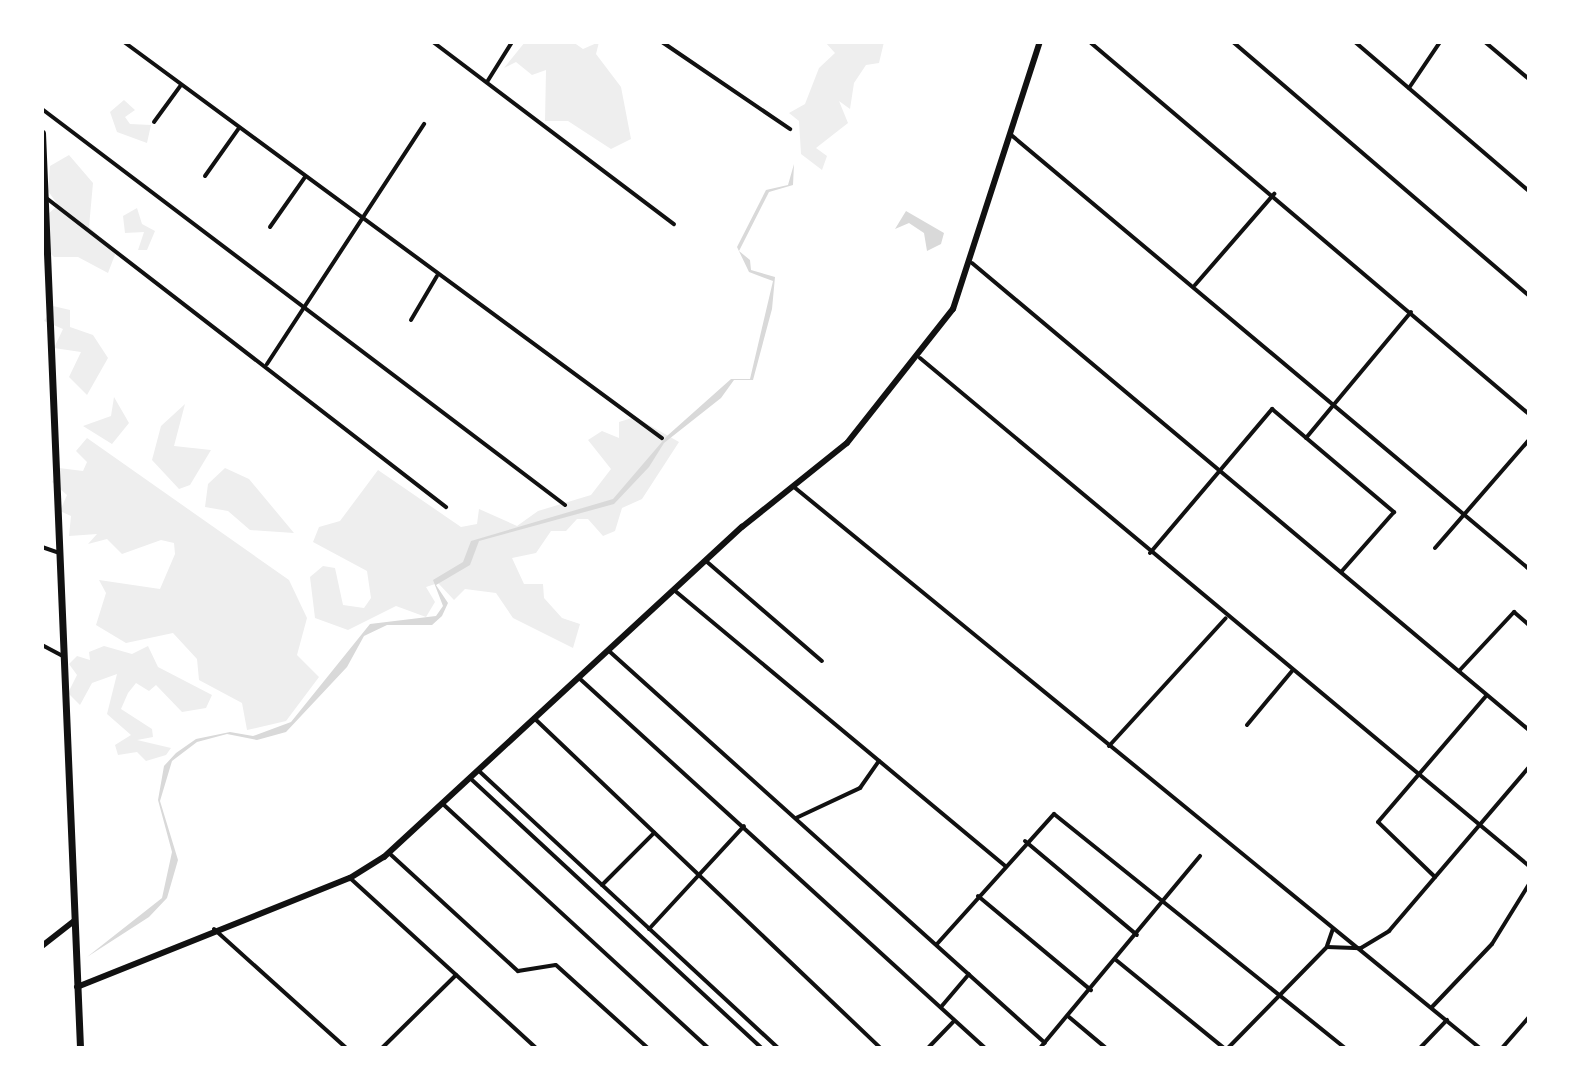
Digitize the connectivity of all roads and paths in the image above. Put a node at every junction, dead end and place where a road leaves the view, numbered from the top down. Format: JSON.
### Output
{"nodes":[{"id":1,"x":124,"y":42,"type":"edge"},
{"id":2,"x":433,"y":42,"type":"edge"},
{"id":3,"x":512,"y":42,"type":"edge"},
{"id":4,"x":662,"y":42,"type":"edge"},
{"id":5,"x":1040,"y":42,"type":"edge"},
{"id":6,"x":1233,"y":42,"type":"edge"},
{"id":7,"x":1355,"y":42,"type":"edge"},
{"id":8,"x":1440,"y":42,"type":"edge"},
{"id":9,"x":1485,"y":42,"type":"edge"},
{"id":10,"x":1091,"y":43,"type":"edge"},
{"id":11,"x":1529,"y":79,"type":"edge"},
{"id":12,"x":487,"y":82,"type":"junction"},
{"id":13,"x":181,"y":85,"type":"junction"},
{"id":14,"x":1409,"y":88,"type":"junction"},
{"id":15,"x":42,"y":109,"type":"edge"},
{"id":16,"x":154,"y":122,"type":"dead end"},
{"id":17,"x":424,"y":124,"type":"dead end"},
{"id":18,"x":239,"y":128,"type":"junction"},
{"id":19,"x":790,"y":129,"type":"dead end"},
{"id":20,"x":42,"y":133,"type":"edge"},
{"id":21,"x":1008,"y":133,"type":"junction"},
{"id":22,"x":42,"y":148,"type":"edge"},
{"id":23,"x":205,"y":176,"type":"dead end"},
{"id":24,"x":305,"y":177,"type":"junction"},
{"id":25,"x":1528,"y":190,"type":"edge"},
{"id":26,"x":1274,"y":194,"type":"junction"},
{"id":27,"x":45,"y":197,"type":"junction"},
{"id":28,"x":360,"y":218,"type":"junction"},
{"id":29,"x":674,"y":224,"type":"dead end"},
{"id":30,"x":270,"y":227,"type":"dead end"},
{"id":31,"x":972,"y":263,"type":"junction"},
{"id":32,"x":437,"y":274,"type":"junction"},
{"id":33,"x":1195,"y":285,"type":"junction"},
{"id":34,"x":1529,"y":296,"type":"edge"},
{"id":35,"x":305,"y":303,"type":"junction"},
{"id":36,"x":42,"y":309,"type":"edge"},
{"id":37,"x":1411,"y":312,"type":"junction"},
{"id":38,"x":51,"y":315,"type":"junction"},
{"id":39,"x":411,"y":320,"type":"dead end"},
{"id":40,"x":920,"y":358,"type":"junction"},
{"id":41,"x":267,"y":364,"type":"junction"},
{"id":42,"x":1330,"y":402,"type":"junction"},
{"id":43,"x":1529,"y":414,"type":"edge"},
{"id":44,"x":662,"y":438,"type":"dead end"},
{"id":45,"x":1306,"y":438,"type":"junction"},
{"id":46,"x":1529,"y":440,"type":"edge"},
{"id":47,"x":1218,"y":470,"type":"junction"},
{"id":48,"x":794,"y":487,"type":"junction"},
{"id":49,"x":565,"y":505,"type":"dead end"},
{"id":50,"x":446,"y":507,"type":"dead end"},
{"id":51,"x":1465,"y":515,"type":"junction"},
{"id":52,"x":42,"y":547,"type":"edge"},
{"id":53,"x":1435,"y":548,"type":"dead end"},
{"id":54,"x":59,"y":553,"type":"junction"},
{"id":55,"x":1150,"y":553,"type":"junction"},
{"id":56,"x":705,"y":561,"type":"junction"},
{"id":57,"x":1529,"y":569,"type":"edge"},
{"id":58,"x":1342,"y":571,"type":"junction"},
{"id":59,"x":674,"y":590,"type":"junction"},
{"id":60,"x":1226,"y":618,"type":"junction"},
{"id":61,"x":1529,"y":625,"type":"edge"},
{"id":62,"x":42,"y":645,"type":"edge"},
{"id":63,"x":607,"y":649,"type":"junction"},
{"id":64,"x":63,"y":656,"type":"junction"},
{"id":65,"x":822,"y":661,"type":"dead end"},
{"id":66,"x":1292,"y":671,"type":"junction"},
{"id":67,"x":1459,"y":671,"type":"junction"},
{"id":68,"x":577,"y":676,"type":"junction"},
{"id":69,"x":1488,"y":695,"type":"junction"},
{"id":70,"x":534,"y":718,"type":"junction"},
{"id":71,"x":1247,"y":725,"type":"dead end"},
{"id":72,"x":1529,"y":730,"type":"edge"},
{"id":73,"x":1109,"y":746,"type":"junction"},
{"id":74,"x":879,"y":761,"type":"junction"},
{"id":75,"x":1529,"y":767,"type":"edge"},
{"id":76,"x":479,"y":771,"type":"junction"},
{"id":77,"x":1418,"y":773,"type":"junction"},
{"id":78,"x":471,"y":779,"type":"junction"},
{"id":79,"x":444,"y":805,"type":"junction"},
{"id":80,"x":796,"y":818,"type":"junction"},
{"id":81,"x":1481,"y":825,"type":"junction"},
{"id":82,"x":744,"y":826,"type":"junction"},
{"id":83,"x":654,"y":833,"type":"junction"},
{"id":84,"x":1025,"y":841,"type":"junction"},
{"id":85,"x":389,"y":853,"type":"junction"},
{"id":86,"x":1200,"y":856,"type":"dead end"},
{"id":87,"x":1004,"y":865,"type":"junction"},
{"id":88,"x":1529,"y":866,"type":"edge"},
{"id":89,"x":699,"y":876,"type":"junction"},
{"id":90,"x":1435,"y":877,"type":"junction"},
{"id":91,"x":350,"y":878,"type":"junction"},
{"id":92,"x":1529,"y":884,"type":"edge"},
{"id":93,"x":602,"y":885,"type":"junction"},
{"id":94,"x":978,"y":896,"type":"junction"},
{"id":95,"x":1165,"y":902,"type":"junction"},
{"id":96,"x":74,"y":921,"type":"junction"},
{"id":97,"x":214,"y":929,"type":"junction"},
{"id":98,"x":649,"y":929,"type":"junction"},
{"id":99,"x":1333,"y":929,"type":"junction"},
{"id":100,"x":1137,"y":935,"type":"junction"},
{"id":101,"x":937,"y":944,"type":"junction"},
{"id":102,"x":42,"y":946,"type":"edge"},
{"id":103,"x":1327,"y":947,"type":"junction"},
{"id":104,"x":1361,"y":948,"type":"junction"},
{"id":105,"x":1116,"y":960,"type":"junction"},
{"id":106,"x":969,"y":974,"type":"junction"},
{"id":107,"x":456,"y":975,"type":"junction"},
{"id":108,"x":77,"y":987,"type":"junction"},
{"id":109,"x":1091,"y":990,"type":"junction"},
{"id":110,"x":1277,"y":992,"type":"junction"},
{"id":111,"x":941,"y":1007,"type":"junction"},
{"id":112,"x":1432,"y":1007,"type":"junction"},
{"id":113,"x":1069,"y":1017,"type":"junction"},
{"id":114,"x":1529,"y":1017,"type":"edge"},
{"id":115,"x":954,"y":1020,"type":"junction"},
{"id":116,"x":1447,"y":1020,"type":"junction"},
{"id":117,"x":1045,"y":1043,"type":"junction"},
{"id":118,"x":80,"y":1048,"type":"edge"},
{"id":119,"x":346,"y":1048,"type":"edge"},
{"id":120,"x":382,"y":1048,"type":"edge"},
{"id":121,"x":536,"y":1048,"type":"edge"},
{"id":122,"x":648,"y":1048,"type":"edge"},
{"id":123,"x":708,"y":1048,"type":"edge"},
{"id":124,"x":762,"y":1048,"type":"edge"},
{"id":125,"x":778,"y":1048,"type":"edge"},
{"id":126,"x":881,"y":1048,"type":"edge"},
{"id":127,"x":928,"y":1048,"type":"edge"},
{"id":128,"x":985,"y":1048,"type":"edge"},
{"id":129,"x":1040,"y":1048,"type":"edge"},
{"id":130,"x":1106,"y":1048,"type":"edge"},
{"id":131,"x":1226,"y":1048,"type":"edge"},
{"id":132,"x":1345,"y":1048,"type":"edge"},
{"id":133,"x":1420,"y":1048,"type":"edge"},
{"id":134,"x":1480,"y":1048,"type":"edge"},
{"id":135,"x":1502,"y":1048,"type":"edge"}],
"edges":[{"from":1,"to":13,"type":"street"},
{"from":2,"to":12,"type":"street"},
{"from":3,"to":12,"type":"street"},
{"from":4,"to":19,"type":"street"},
{"from":5,"to":21,"type":"main road"},
{"from":6,"to":34,"type":"street"},
{"from":7,"to":14,"type":"street"},
{"from":8,"to":14,"type":"street"},
{"from":9,"to":11,"type":"street"},
{"from":10,"to":26,"type":"street"},
{"from":12,"to":29,"type":"street"},
{"from":13,"to":16,"type":"street"},
{"from":13,"to":18,"type":"street"},
{"from":14,"to":25,"type":"street"},
{"from":15,"to":35,"type":"street"},
{"from":17,"to":28,"type":"street"},
{"from":18,"to":23,"type":"street"},
{"from":18,"to":24,"type":"street"},
{"from":20,"to":22,"type":"main road"},
{"from":21,"to":31,"type":"main road"},
{"from":21,"to":33,"type":"street"},
{"from":22,"to":27,"type":"main road"},
{"from":24,"to":28,"type":"street"},
{"from":24,"to":30,"type":"street"},
{"from":26,"to":33,"type":"street"},
{"from":26,"to":37,"type":"street"},
{"from":27,"to":38,"type":"main road"},
{"from":27,"to":41,"type":"street"},
{"from":28,"to":32,"type":"street"},
{"from":28,"to":35,"type":"street"},
{"from":31,"to":40,"type":"main road"},
{"from":31,"to":47,"type":"street"},
{"from":32,"to":39,"type":"street"},
{"from":32,"to":44,"type":"street"},
{"from":33,"to":42,"type":"street"},
{"from":35,"to":41,"type":"street"},
{"from":35,"to":49,"type":"street"},
{"from":36,"to":38,"type":"street"},
{"from":37,"to":42,"type":"street"},
{"from":37,"to":43,"type":"street"},
{"from":38,"to":54,"type":"main road"},
{"from":40,"to":48,"type":"main road"},
{"from":40,"to":55,"type":"street"},
{"from":41,"to":50,"type":"street"},
{"from":42,"to":45,"type":"street"},
{"from":42,"to":51,"type":"street"},
{"from":45,"to":47,"type":"street"},
{"from":45,"to":58,"type":"street"},
{"from":46,"to":51,"type":"street"},
{"from":47,"to":55,"type":"street"},
{"from":47,"to":58,"type":"street"},
{"from":48,"to":56,"type":"main road"},
{"from":48,"to":73,"type":"street"},
{"from":51,"to":53,"type":"street"},
{"from":51,"to":57,"type":"street"},
{"from":52,"to":54,"type":"street"},
{"from":54,"to":64,"type":"main road"},
{"from":55,"to":60,"type":"street"},
{"from":56,"to":59,"type":"main road"},
{"from":56,"to":65,"type":"street"},
{"from":58,"to":67,"type":"street"},
{"from":59,"to":63,"type":"main road"},
{"from":59,"to":74,"type":"street"},
{"from":60,"to":66,"type":"street"},
{"from":60,"to":73,"type":"street"},
{"from":61,"to":67,"type":"street"},
{"from":62,"to":64,"type":"street"},
{"from":63,"to":68,"type":"main road"},
{"from":63,"to":80,"type":"street"},
{"from":64,"to":96,"type":"main road"},
{"from":66,"to":71,"type":"street"},
{"from":66,"to":77,"type":"street"},
{"from":67,"to":69,"type":"street"},
{"from":68,"to":70,"type":"main road"},
{"from":68,"to":82,"type":"street"},
{"from":69,"to":72,"type":"street"},
{"from":69,"to":77,"type":"street"},
{"from":70,"to":76,"type":"main road"},
{"from":70,"to":83,"type":"street"},
{"from":73,"to":99,"type":"street"},
{"from":74,"to":80,"type":"street"},
{"from":74,"to":87,"type":"street"},
{"from":75,"to":81,"type":"street"},
{"from":76,"to":78,"type":"main road"},
{"from":76,"to":93,"type":"street"},
{"from":77,"to":81,"type":"street"},
{"from":77,"to":90,"type":"street"},
{"from":78,"to":79,"type":"main road"},
{"from":78,"to":124,"type":"street"},
{"from":79,"to":85,"type":"main road"},
{"from":79,"to":123,"type":"street"},
{"from":80,"to":101,"type":"street"},
{"from":81,"to":88,"type":"street"},
{"from":81,"to":90,"type":"street"},
{"from":82,"to":89,"type":"street"},
{"from":82,"to":111,"type":"street"},
{"from":83,"to":89,"type":"street"},
{"from":83,"to":93,"type":"street"},
{"from":84,"to":87,"type":"street"},
{"from":84,"to":95,"type":"street"},
{"from":84,"to":100,"type":"street"},
{"from":85,"to":91,"type":"main road"},
{"from":85,"to":122,"type":"street"},
{"from":86,"to":95,"type":"street"},
{"from":87,"to":94,"type":"street"},
{"from":89,"to":98,"type":"street"},
{"from":89,"to":126,"type":"street"},
{"from":90,"to":104,"type":"street"},
{"from":91,"to":97,"type":"main road"},
{"from":91,"to":107,"type":"street"},
{"from":92,"to":112,"type":"street"},
{"from":93,"to":98,"type":"street"},
{"from":94,"to":101,"type":"street"},
{"from":94,"to":109,"type":"street"},
{"from":95,"to":100,"type":"street"},
{"from":95,"to":110,"type":"street"},
{"from":96,"to":102,"type":"main road"},
{"from":96,"to":108,"type":"main road"},
{"from":97,"to":108,"type":"main road"},
{"from":97,"to":119,"type":"street"},
{"from":98,"to":125,"type":"street"},
{"from":99,"to":103,"type":"street"},
{"from":99,"to":104,"type":"street"},
{"from":100,"to":105,"type":"street"},
{"from":101,"to":106,"type":"street"},
{"from":103,"to":104,"type":"street"},
{"from":103,"to":110,"type":"street"},
{"from":104,"to":112,"type":"street"},
{"from":105,"to":109,"type":"street"},
{"from":105,"to":131,"type":"street"},
{"from":106,"to":111,"type":"street"},
{"from":106,"to":117,"type":"street"},
{"from":107,"to":120,"type":"street"},
{"from":107,"to":121,"type":"street"},
{"from":108,"to":118,"type":"main road"},
{"from":109,"to":113,"type":"street"},
{"from":110,"to":131,"type":"street"},
{"from":110,"to":132,"type":"street"},
{"from":111,"to":115,"type":"street"},
{"from":112,"to":116,"type":"street"},
{"from":113,"to":117,"type":"street"},
{"from":113,"to":130,"type":"street"},
{"from":114,"to":135,"type":"street"},
{"from":115,"to":127,"type":"street"},
{"from":115,"to":128,"type":"street"},
{"from":116,"to":133,"type":"street"},
{"from":116,"to":134,"type":"street"},
{"from":117,"to":129,"type":"street"}]}
